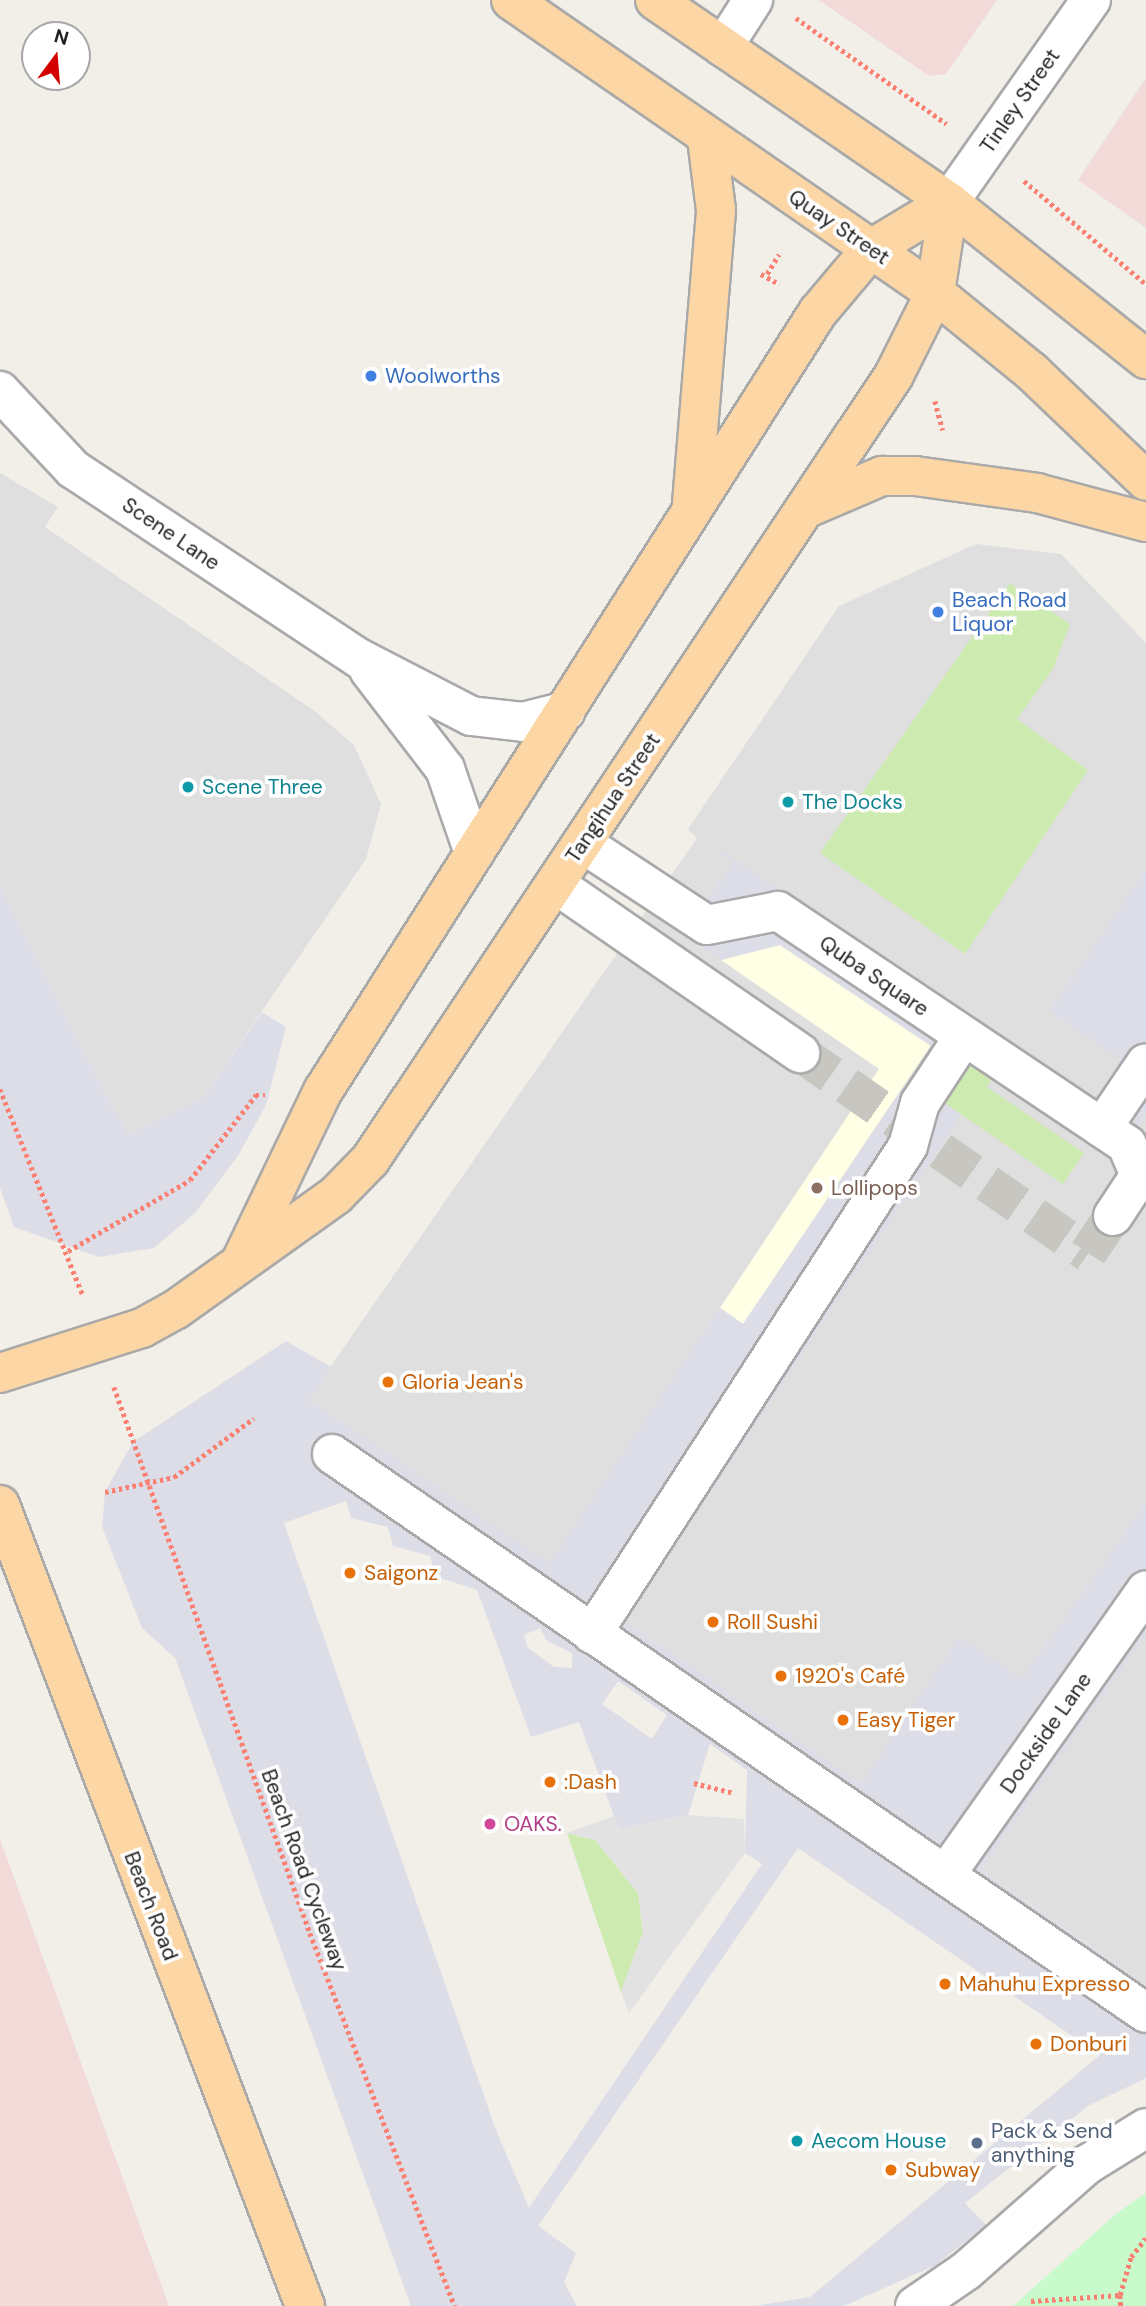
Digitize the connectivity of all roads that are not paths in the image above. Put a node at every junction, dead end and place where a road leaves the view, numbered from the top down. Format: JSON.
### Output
{"nodes":[{"id":1,"x":511,"y":0,"type":"edge"},
{"id":2,"x":655,"y":0,"type":"edge"},
{"id":3,"x":753,"y":0,"type":"edge"},
{"id":4,"x":1091,"y":0,"type":"edge"},
{"id":5,"x":723,"y":47,"type":"junction"},
{"id":6,"x":707,"y":139,"type":"junction"},
{"id":7,"x":949,"y":202,"type":"junction"},
{"id":8,"x":871,"y":249,"type":"junction"},
{"id":9,"x":935,"y":293,"type":"junction"},
{"id":10,"x":1146,"y":359,"type":"edge"},
{"id":11,"x":0,"y":391,"type":"edge"},
{"id":12,"x":1146,"y":481,"type":"edge"},
{"id":13,"x":692,"y":505,"type":"junction"},
{"id":14,"x":806,"y":509,"type":"junction"},
{"id":15,"x":1146,"y":522,"type":"edge"},
{"id":16,"x":359,"y":658,"type":"junction"},
{"id":17,"x":566,"y":711,"type":"junction"},
{"id":18,"x":582,"y":843,"type":"junction"},
{"id":19,"x":474,"y":853,"type":"junction"},
{"id":20,"x":555,"y":884,"type":"junction"},
{"id":21,"x":964,"y":1036,"type":"junction"},
{"id":22,"x":800,"y":1053,"type":"tunnel mouth"},
{"id":23,"x":1146,"y":1063,"type":"edge"},
{"id":24,"x":1102,"y":1128,"type":"junction"},
{"id":25,"x":1143,"y":1177,"type":"edge"},
{"id":26,"x":1113,"y":1216,"type":"tunnel mouth"},
{"id":27,"x":242,"y":1260,"type":"junction"},
{"id":28,"x":0,"y":1373,"type":"edge"},
{"id":29,"x":332,"y":1454,"type":"dead end"},
{"id":30,"x":0,"y":1505,"type":"edge"},
{"id":31,"x":1146,"y":1591,"type":"edge"},
{"id":32,"x":592,"y":1634,"type":"junction"},
{"id":33,"x":946,"y":1874,"type":"junction"},
{"id":34,"x":1146,"y":2013,"type":"edge"},
{"id":35,"x":1146,"y":2128,"type":"edge"},
{"id":36,"x":920,"y":2305,"type":"edge"},
{"id":37,"x":305,"y":2306,"type":"edge"}],
"edges":[{"from":1,"to":6,"type":"main road","name":"Quay Street"},
{"from":2,"to":5,"type":"main road"},
{"from":3,"to":5,"type":"street"},
{"from":4,"to":7,"type":"street","name":"Tinley Street"},
{"from":5,"to":7,"type":"main road"},
{"from":6,"to":8,"type":"main road","name":"Quay Street"},
{"from":6,"to":13,"type":"main road"},
{"from":7,"to":8,"type":"main road"},
{"from":7,"to":9,"type":"main road","name":"Tangihua Street"},
{"from":7,"to":10,"type":"main road"},
{"from":8,"to":9,"type":"main road","name":"Quay Street"},
{"from":8,"to":13,"type":"main road"},
{"from":9,"to":12,"type":"main road","name":"Quay Street"},
{"from":9,"to":14,"type":"main road","name":"Tangihua Street"},
{"from":11,"to":16,"type":"street","name":"Scene Lane"},
{"from":13,"to":17,"type":"main road"},
{"from":14,"to":15,"type":"main road"},
{"from":14,"to":18,"type":"main road","name":"Tangihua Street"},
{"from":16,"to":17,"type":"street","name":"Scene Lane"},
{"from":16,"to":19,"type":"street","name":"Scene Lane"},
{"from":17,"to":19,"type":"main road"},
{"from":18,"to":20,"type":"main road","name":"Tangihua Street"},
{"from":18,"to":21,"type":"street","name":"Quba Square"},
{"from":19,"to":27,"type":"main road"},
{"from":20,"to":22,"type":"street"},
{"from":20,"to":27,"type":"main road","name":"Tangihua Street"},
{"from":21,"to":24,"type":"street","name":"Quba Square"},
{"from":21,"to":32,"type":"street"},
{"from":23,"to":24,"type":"street"},
{"from":24,"to":25,"type":"street","name":"Quba Square"},
{"from":25,"to":26,"type":"street","name":"Quba Square"},
{"from":27,"to":28,"type":"main road","name":"Tangihua Street"},
{"from":29,"to":32,"type":"street"},
{"from":30,"to":37,"type":"main road","name":"Beach Road"},
{"from":31,"to":33,"type":"street","name":"Dockside Lane"},
{"from":32,"to":33,"type":"street"},
{"from":33,"to":34,"type":"street"},
{"from":35,"to":36,"type":"street"}]}
